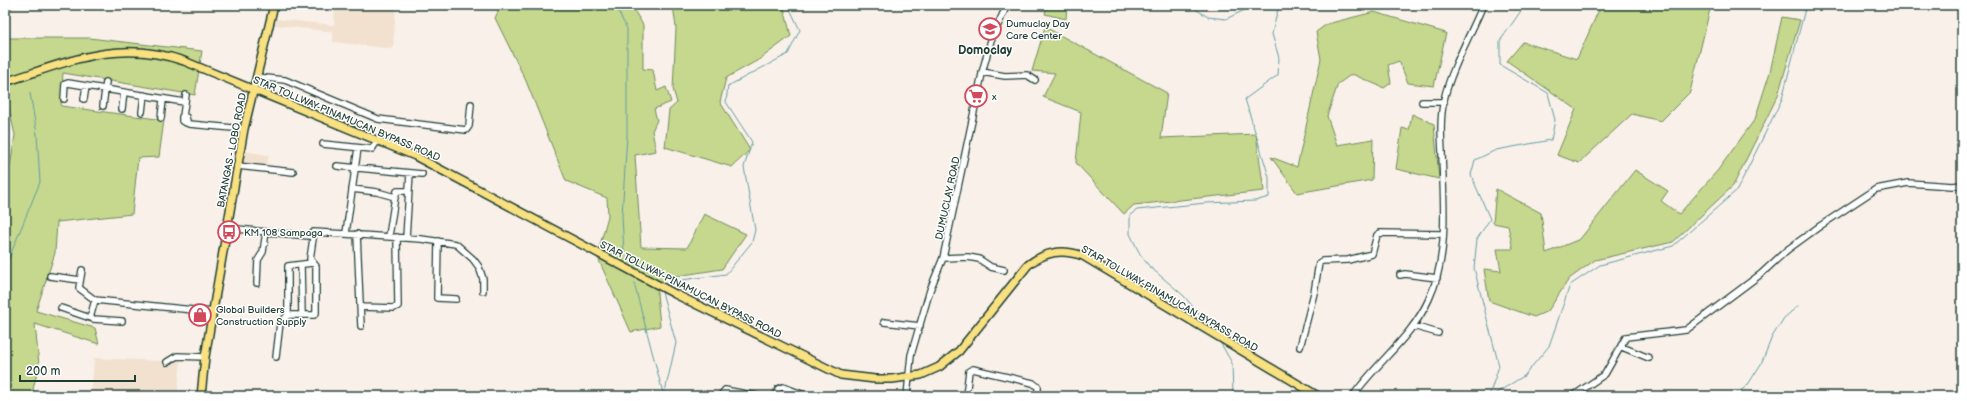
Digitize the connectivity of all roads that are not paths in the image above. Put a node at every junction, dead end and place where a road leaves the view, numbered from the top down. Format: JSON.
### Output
{"nodes":[{"id":1,"x":274,"y":5,"type":"edge"},
{"id":2,"x":1007,"y":5,"type":"edge"},
{"id":3,"x":1483,"y":5,"type":"edge"},
{"id":4,"x":982,"y":72,"type":"junction"},
{"id":5,"x":256,"y":76,"type":"junction"},
{"id":6,"x":1036,"y":80,"type":"dead end"},
{"id":7,"x":5,"y":82,"type":"edge"},
{"id":8,"x":106,"y":82,"type":"dead end"},
{"id":9,"x":86,"y":86,"type":"junction"},
{"id":10,"x":106,"y":89,"type":"junction"},
{"id":11,"x":253,"y":89,"type":"junction"},
{"id":12,"x":124,"y":92,"type":"junction"},
{"id":13,"x":144,"y":95,"type":"junction"},
{"id":14,"x":186,"y":95,"type":"dead end"},
{"id":15,"x":64,"y":99,"type":"dead end"},
{"id":16,"x":84,"y":99,"type":"dead end"},
{"id":17,"x":163,"y":100,"type":"junction"},
{"id":18,"x":184,"y":102,"type":"junction"},
{"id":19,"x":1422,"y":102,"type":"dead end"},
{"id":20,"x":1444,"y":102,"type":"junction"},
{"id":21,"x":471,"y":104,"type":"dead end"},
{"id":22,"x":103,"y":106,"type":"dead end"},
{"id":23,"x":122,"y":110,"type":"dead end"},
{"id":24,"x":142,"y":112,"type":"dead end"},
{"id":25,"x":161,"y":118,"type":"dead end"},
{"id":26,"x":244,"y":129,"type":"junction"},
{"id":27,"x":378,"y":140,"type":"junction"},
{"id":28,"x":323,"y":144,"type":"dead end"},
{"id":29,"x":358,"y":148,"type":"junction"},
{"id":30,"x":237,"y":166,"type":"junction"},
{"id":31,"x":336,"y":166,"type":"dead end"},
{"id":32,"x":356,"y":167,"type":"junction"},
{"id":33,"x":293,"y":172,"type":"dead end"},
{"id":34,"x":410,"y":173,"type":"junction"},
{"id":35,"x":422,"y":174,"type":"dead end"},
{"id":36,"x":1962,"y":185,"type":"edge"},
{"id":37,"x":352,"y":189,"type":"junction"},
{"id":38,"x":409,"y":191,"type":"junction"},
{"id":39,"x":395,"y":197,"type":"junction"},
{"id":40,"x":227,"y":228,"type":"junction"},
{"id":41,"x":266,"y":232,"type":"junction"},
{"id":42,"x":314,"y":232,"type":"junction"},
{"id":43,"x":346,"y":233,"type":"junction"},
{"id":44,"x":357,"y":234,"type":"junction"},
{"id":45,"x":1442,"y":234,"type":"junction"},
{"id":46,"x":389,"y":236,"type":"junction"},
{"id":47,"x":396,"y":237,"type":"junction"},
{"id":48,"x":406,"y":238,"type":"junction"},
{"id":49,"x":438,"y":241,"type":"junction"},
{"id":50,"x":943,"y":258,"type":"junction"},
{"id":51,"x":312,"y":263,"type":"junction"},
{"id":52,"x":301,"y":265,"type":"junction"},
{"id":53,"x":82,"y":270,"type":"dead end"},
{"id":54,"x":1004,"y":270,"type":"dead end"},
{"id":55,"x":1400,"y":275,"type":"dead end"},
{"id":56,"x":50,"y":276,"type":"dead end"},
{"id":57,"x":1437,"y":278,"type":"junction"},
{"id":58,"x":80,"y":280,"type":"junction"},
{"id":59,"x":257,"y":283,"type":"dead end"},
{"id":60,"x":483,"y":291,"type":"dead end"},
{"id":61,"x":456,"y":299,"type":"dead end"},
{"id":62,"x":94,"y":300,"type":"junction"},
{"id":63,"x":360,"y":307,"type":"junction"},
{"id":64,"x":61,"y":308,"type":"dead end"},
{"id":65,"x":213,"y":312,"type":"junction"},
{"id":66,"x":288,"y":315,"type":"junction"},
{"id":67,"x":302,"y":315,"type":"junction"},
{"id":68,"x":90,"y":318,"type":"junction"},
{"id":69,"x":122,"y":321,"type":"dead end"},
{"id":70,"x":884,"y":322,"type":"dead end"},
{"id":71,"x":362,"y":326,"type":"dead end"},
{"id":72,"x":920,"y":326,"type":"junction"},
{"id":73,"x":1413,"y":326,"type":"junction"},
{"id":74,"x":1438,"y":333,"type":"dead end"},
{"id":75,"x":1300,"y":347,"type":"dead end"},
{"id":76,"x":1622,"y":347,"type":"junction"},
{"id":77,"x":205,"y":356,"type":"junction"},
{"id":78,"x":276,"y":357,"type":"dead end"},
{"id":79,"x":1649,"y":358,"type":"dead end"},
{"id":80,"x":167,"y":362,"type":"dead end"},
{"id":81,"x":909,"y":376,"type":"junction"},
{"id":82,"x":737,"y":394,"type":"edge"},
{"id":83,"x":201,"y":396,"type":"edge"},
{"id":84,"x":720,"y":396,"type":"edge"},
{"id":85,"x":756,"y":396,"type":"edge"},
{"id":86,"x":775,"y":396,"type":"edge"},
{"id":87,"x":807,"y":396,"type":"edge"},
{"id":88,"x":907,"y":396,"type":"edge"},
{"id":89,"x":966,"y":396,"type":"edge"},
{"id":90,"x":1038,"y":396,"type":"edge"},
{"id":91,"x":1318,"y":396,"type":"edge"},
{"id":92,"x":1353,"y":396,"type":"edge"},
{"id":93,"x":1573,"y":396,"type":"edge"}],
"edges":[{"from":1,"to":5,"type":"main road","name":"BATANGAS - LOBO ROAD"},
{"from":2,"to":4,"type":"street","name":"DUMUCLAY ROAD"},
{"from":3,"to":20,"type":"street"},
{"from":4,"to":6,"type":"street"},
{"from":4,"to":50,"type":"street","name":"DUMUCLAY ROAD"},
{"from":5,"to":11,"type":"main road","name":"BATANGAS - LOBO ROAD"},
{"from":5,"to":21,"type":"street"},
{"from":7,"to":11,"type":"main road","name":"STAR TOLLWAY-PINAMUCAN BYPASS ROAD"},
{"from":8,"to":10,"type":"street"},
{"from":9,"to":10,"type":"street"},
{"from":9,"to":15,"type":"street"},
{"from":9,"to":16,"type":"street"},
{"from":10,"to":12,"type":"street"},
{"from":10,"to":22,"type":"street"},
{"from":11,"to":26,"type":"main road","name":"BATANGAS - LOBO ROAD"},
{"from":11,"to":27,"type":"main road","name":"STAR TOLLWAY-PINAMUCAN BYPASS ROAD"},
{"from":12,"to":13,"type":"street"},
{"from":12,"to":23,"type":"street"},
{"from":13,"to":17,"type":"street"},
{"from":13,"to":24,"type":"street"},
{"from":14,"to":18,"type":"street"},
{"from":17,"to":18,"type":"street"},
{"from":17,"to":25,"type":"street"},
{"from":18,"to":26,"type":"street"},
{"from":19,"to":20,"type":"street"},
{"from":20,"to":45,"type":"street"},
{"from":26,"to":30,"type":"main road","name":"BATANGAS - LOBO ROAD"},
{"from":27,"to":29,"type":"street"},
{"from":27,"to":81,"type":"main road","name":"STAR TOLLWAY-PINAMUCAN BYPASS ROAD"},
{"from":28,"to":29,"type":"street"},
{"from":29,"to":32,"type":"street"},
{"from":30,"to":33,"type":"street"},
{"from":30,"to":40,"type":"main road","name":"BATANGAS - LOBO ROAD"},
{"from":31,"to":32,"type":"street"},
{"from":32,"to":34,"type":"street"},
{"from":32,"to":37,"type":"street"},
{"from":34,"to":35,"type":"street"},
{"from":34,"to":38,"type":"street"},
{"from":36,"to":76,"type":"street"},
{"from":37,"to":39,"type":"street"},
{"from":37,"to":43,"type":"street"},
{"from":38,"to":39,"type":"street"},
{"from":38,"to":48,"type":"street"},
{"from":39,"to":46,"type":"street"},
{"from":40,"to":41,"type":"street"},
{"from":40,"to":65,"type":"main road","name":"BATANGAS - LOBO ROAD"},
{"from":41,"to":42,"type":"street"},
{"from":41,"to":59,"type":"street"},
{"from":42,"to":43,"type":"street"},
{"from":42,"to":51,"type":"street"},
{"from":43,"to":44,"type":"street"},
{"from":44,"to":46,"type":"street"},
{"from":44,"to":63,"type":"street"},
{"from":45,"to":57,"type":"street"},
{"from":45,"to":75,"type":"street"},
{"from":46,"to":47,"type":"street"},
{"from":47,"to":48,"type":"street"},
{"from":47,"to":63,"type":"street"},
{"from":48,"to":49,"type":"street"},
{"from":49,"to":60,"type":"street"},
{"from":49,"to":61,"type":"street"},
{"from":50,"to":54,"type":"street"},
{"from":50,"to":72,"type":"street","name":"DUMUCLAY ROAD"},
{"from":51,"to":52,"type":"street"},
{"from":51,"to":67,"type":"street"},
{"from":52,"to":66,"type":"street"},
{"from":52,"to":67,"type":"street"},
{"from":53,"to":58,"type":"street"},
{"from":55,"to":57,"type":"street"},
{"from":56,"to":58,"type":"street"},
{"from":57,"to":73,"type":"street"},
{"from":58,"to":62,"type":"street"},
{"from":62,"to":65,"type":"street"},
{"from":62,"to":68,"type":"street"},
{"from":63,"to":71,"type":"street"},
{"from":64,"to":68,"type":"street"},
{"from":65,"to":77,"type":"main road","name":"BATANGAS - LOBO ROAD"},
{"from":66,"to":67,"type":"street"},
{"from":66,"to":78,"type":"street"},
{"from":68,"to":69,"type":"street"},
{"from":70,"to":72,"type":"street"},
{"from":72,"to":81,"type":"street","name":"DUMUCLAY ROAD"},
{"from":73,"to":74,"type":"street"},
{"from":73,"to":92,"type":"street"},
{"from":76,"to":79,"type":"street"},
{"from":76,"to":93,"type":"street"},
{"from":77,"to":80,"type":"street"},
{"from":77,"to":83,"type":"main road","name":"BATANGAS - LOBO ROAD"},
{"from":81,"to":88,"type":"street","name":"DUMUCLAY ROAD"},
{"from":81,"to":91,"type":"main road","name":"STAR TOLLWAY-PINAMUCAN BYPASS ROAD"},
{"from":82,"to":84,"type":"street"},
{"from":82,"to":85,"type":"street"},
{"from":86,"to":87,"type":"street"},
{"from":89,"to":90,"type":"street"}]}
